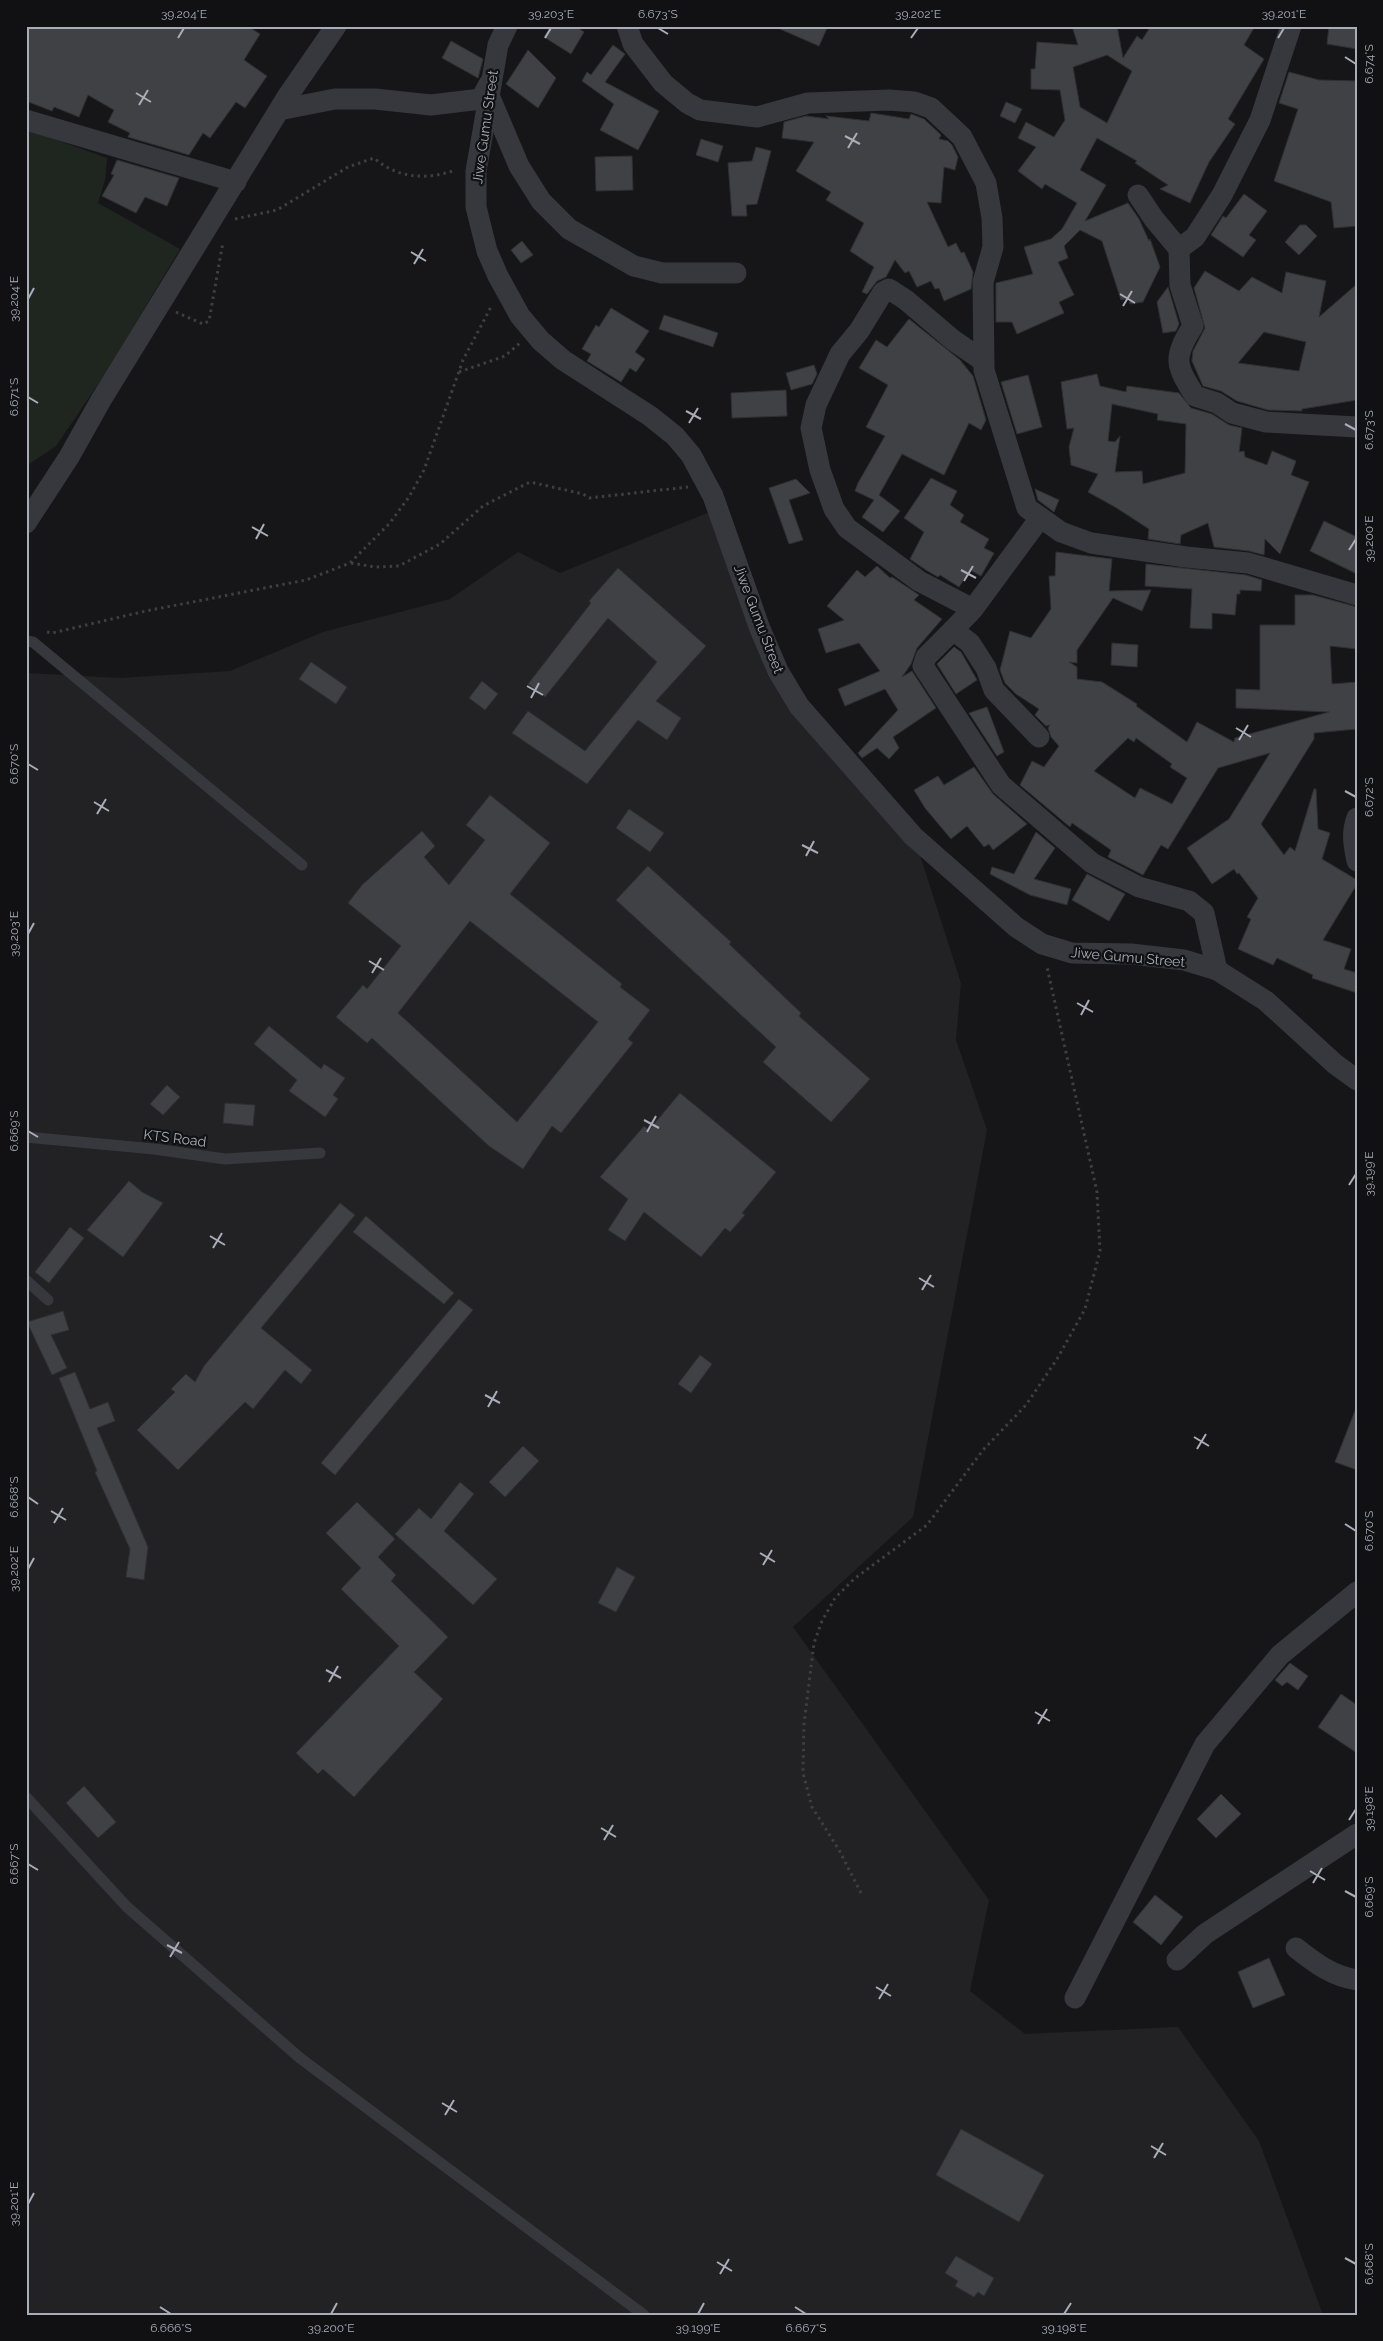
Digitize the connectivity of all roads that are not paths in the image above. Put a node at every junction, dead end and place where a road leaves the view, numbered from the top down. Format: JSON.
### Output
{"nodes":[{"id":1,"x":336,"y":26,"type":"edge"},
{"id":2,"x":507,"y":26,"type":"edge"},
{"id":3,"x":627,"y":26,"type":"edge"},
{"id":4,"x":1291,"y":26,"type":"edge"},
{"id":5,"x":489,"y":88,"type":"junction"},
{"id":6,"x":279,"y":110,"type":"junction"},
{"id":7,"x":26,"y":120,"type":"edge"},
{"id":8,"x":236,"y":182,"type":"junction"},
{"id":9,"x":1138,"y":196,"type":"dead end"},
{"id":10,"x":1179,"y":249,"type":"junction"},
{"id":11,"x":736,"y":272,"type":"dead end"},
{"id":12,"x":982,"y":360,"type":"junction"},
{"id":13,"x":1357,"y":427,"type":"edge"},
{"id":14,"x":1040,"y":518,"type":"junction"},
{"id":15,"x":26,"y":523,"type":"edge"},
{"id":16,"x":1357,"y":595,"type":"edge"},
{"id":17,"x":973,"y":609,"type":"junction"},
{"id":18,"x":954,"y":630,"type":"junction"},
{"id":19,"x":26,"y":640,"type":"edge"},
{"id":20,"x":1039,"y":737,"type":"dead end"},
{"id":21,"x":1357,"y":818,"type":"edge"},
{"id":22,"x":1357,"y":861,"type":"edge"},
{"id":23,"x":302,"y":864,"type":"dead end"},
{"id":24,"x":1217,"y":970,"type":"junction"},
{"id":25,"x":1357,"y":1080,"type":"edge"},
{"id":26,"x":26,"y":1137,"type":"edge"},
{"id":27,"x":320,"y":1153,"type":"dead end"},
{"id":28,"x":26,"y":1280,"type":"edge"},
{"id":29,"x":48,"y":1300,"type":"dead end"},
{"id":30,"x":1357,"y":1592,"type":"edge"},
{"id":31,"x":26,"y":1797,"type":"edge"},
{"id":32,"x":1357,"y":1834,"type":"edge"},
{"id":33,"x":1296,"y":1948,"type":"dead end"},
{"id":34,"x":1177,"y":1960,"type":"dead end"},
{"id":35,"x":1357,"y":1980,"type":"edge"},
{"id":36,"x":1075,"y":1998,"type":"dead end"},
{"id":37,"x":644,"y":2315,"type":"edge"}],
"edges":[{"from":1,"to":6,"type":"street"},
{"from":2,"to":5,"type":"street","name":"Jiwe Gumu Street"},
{"from":3,"to":12,"type":"street"},
{"from":4,"to":10,"type":"street"},
{"from":5,"to":6,"type":"street"},
{"from":5,"to":11,"type":"street"},
{"from":5,"to":24,"type":"street","name":"Jiwe Gumu Street"},
{"from":6,"to":8,"type":"street"},
{"from":7,"to":8,"type":"street"},
{"from":8,"to":15,"type":"street"},
{"from":9,"to":10,"type":"street"},
{"from":10,"to":13,"type":"street"},
{"from":12,"to":14,"type":"street"},
{"from":12,"to":17,"type":"street"},
{"from":14,"to":16,"type":"street"},
{"from":14,"to":17,"type":"street"},
{"from":17,"to":18,"type":"street"},
{"from":18,"to":20,"type":"street"},
{"from":18,"to":24,"type":"street"},
{"from":19,"to":23,"type":"lane"},
{"from":21,"to":22,"type":"street"},
{"from":24,"to":25,"type":"street","name":"Jiwe Gumu Street"},
{"from":26,"to":27,"type":"lane","name":"KTS Road"},
{"from":28,"to":29,"type":"lane"},
{"from":30,"to":36,"type":"street"},
{"from":31,"to":37,"type":"lane"},
{"from":32,"to":34,"type":"street"},
{"from":33,"to":35,"type":"street"}]}
